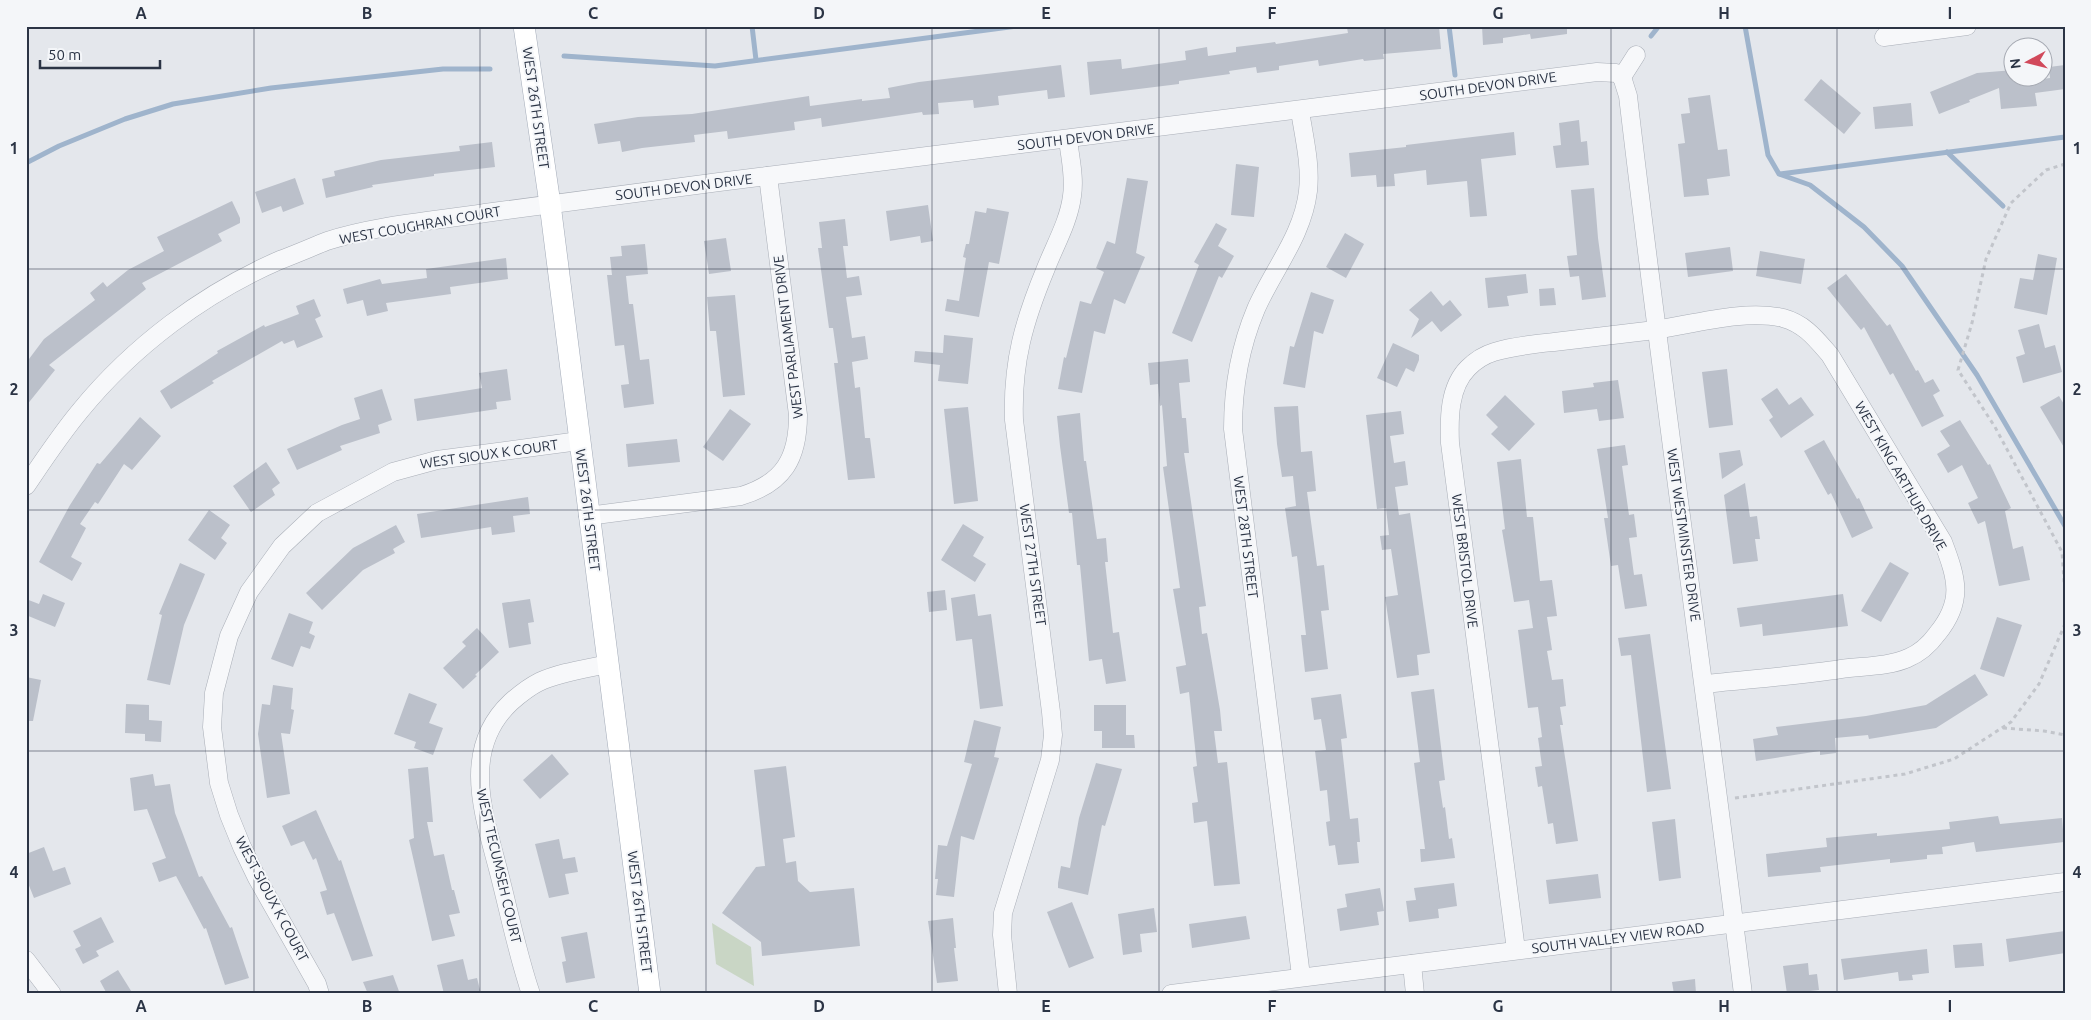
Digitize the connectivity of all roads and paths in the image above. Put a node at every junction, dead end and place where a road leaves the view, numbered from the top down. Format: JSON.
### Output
{"nodes":[{"id":1,"x":524,"y":26,"type":"edge"},
{"id":2,"x":1967,"y":26,"type":"edge"},
{"id":3,"x":1884,"y":37,"type":"dead end"},
{"id":4,"x":1636,"y":55,"type":"dead end"},
{"id":5,"x":1622,"y":76,"type":"junction"},
{"id":6,"x":1300,"y":111,"type":"junction"},
{"id":7,"x":1068,"y":139,"type":"junction"},
{"id":8,"x":2065,"y":164,"type":"edge"},
{"id":9,"x":768,"y":176,"type":"junction"},
{"id":10,"x":550,"y":204,"type":"junction"},
{"id":11,"x":1656,"y":330,"type":"junction"},
{"id":12,"x":579,"y":441,"type":"junction"},
{"id":13,"x":26,"y":486,"type":"edge"},
{"id":14,"x":588,"y":516,"type":"junction"},
{"id":15,"x":2065,"y":594,"type":"edge"},
{"id":16,"x":2065,"y":624,"type":"edge"},
{"id":17,"x":608,"y":664,"type":"junction"},
{"id":18,"x":1705,"y":684,"type":"junction"},
{"id":19,"x":2002,"y":728,"type":"junction"},
{"id":20,"x":2065,"y":735,"type":"edge"},
{"id":21,"x":1719,"y":800,"type":"junction"},
{"id":22,"x":2065,"y":882,"type":"edge"},
{"id":23,"x":1735,"y":923,"type":"junction"},
{"id":24,"x":1516,"y":950,"type":"junction"},
{"id":25,"x":26,"y":960,"type":"edge"},
{"id":26,"x":1412,"y":964,"type":"junction"},
{"id":27,"x":1301,"y":976,"type":"junction"},
{"id":28,"x":1176,"y":993,"type":"edge"},
{"id":29,"x":52,"y":994,"type":"edge"},
{"id":30,"x":320,"y":994,"type":"edge"},
{"id":31,"x":531,"y":994,"type":"edge"},
{"id":32,"x":650,"y":994,"type":"edge"},
{"id":33,"x":1008,"y":994,"type":"edge"},
{"id":34,"x":1415,"y":994,"type":"edge"},
{"id":35,"x":1743,"y":994,"type":"edge"}],
"edges":[{"from":1,"to":10,"type":"main road","name":"WEST 26TH STREET"},
{"from":2,"to":3,"type":"street"},
{"from":4,"to":5,"type":"street"},
{"from":5,"to":6,"type":"street","name":"SOUTH DEVON DRIVE"},
{"from":5,"to":11,"type":"street","name":"WEST WESTMINSTER DRIVE"},
{"from":6,"to":7,"type":"street","name":"SOUTH DEVON DRIVE"},
{"from":6,"to":27,"type":"street","name":"WEST 28TH STREET"},
{"from":7,"to":9,"type":"street","name":"SOUTH DEVON DRIVE"},
{"from":7,"to":33,"type":"street","name":"WEST 27TH STREET"},
{"from":8,"to":15,"type":"path"},
{"from":9,"to":10,"type":"street","name":"SOUTH DEVON DRIVE"},
{"from":9,"to":14,"type":"street","name":"WEST PARLIAMENT DRIVE"},
{"from":10,"to":12,"type":"main road","name":"WEST 26TH STREET"},
{"from":10,"to":13,"type":"street","name":"WEST COUGHRAN COURT"},
{"from":11,"to":18,"type":"street","name":"WEST WESTMINSTER DRIVE"},
{"from":11,"to":18,"type":"street","name":"WEST KING ARTHUR DRIVE"},
{"from":11,"to":24,"type":"street","name":"WEST BRISTOL DRIVE"},
{"from":12,"to":14,"type":"main road","name":"WEST 26TH STREET"},
{"from":12,"to":30,"type":"street","name":"WEST SIOUX K COURT"},
{"from":14,"to":17,"type":"main road","name":"WEST 26TH STREET"},
{"from":16,"to":19,"type":"path"},
{"from":17,"to":31,"type":"street","name":"WEST TECUMSEH COURT"},
{"from":17,"to":32,"type":"main road","name":"WEST 26TH STREET"},
{"from":18,"to":21,"type":"street","name":"WEST WESTMINSTER DRIVE"},
{"from":19,"to":20,"type":"path"},
{"from":19,"to":21,"type":"path"},
{"from":21,"to":23,"type":"street","name":"WEST WESTMINSTER DRIVE"},
{"from":22,"to":23,"type":"street","name":"SOUTH VALLEY VIEW ROAD"},
{"from":23,"to":24,"type":"street","name":"SOUTH VALLEY VIEW ROAD"},
{"from":23,"to":35,"type":"street","name":"WEST WESTMINSTER DRIVE"},
{"from":24,"to":26,"type":"street","name":"SOUTH VALLEY VIEW ROAD"},
{"from":25,"to":29,"type":"street"},
{"from":26,"to":27,"type":"street","name":"SOUTH VALLEY VIEW ROAD"},
{"from":26,"to":34,"type":"street"},
{"from":27,"to":28,"type":"street","name":"SOUTH VALLEY VIEW ROAD"}]}
